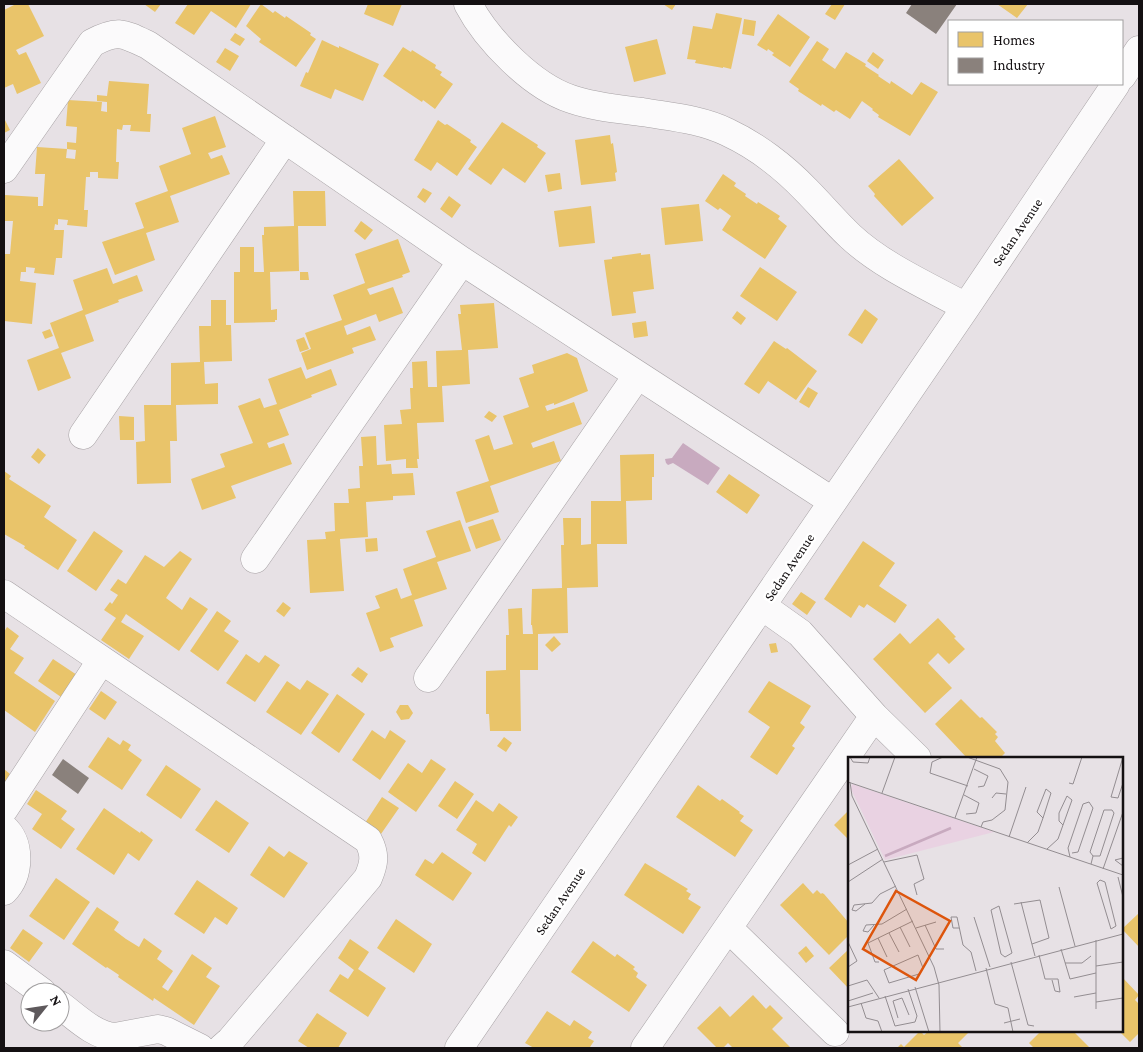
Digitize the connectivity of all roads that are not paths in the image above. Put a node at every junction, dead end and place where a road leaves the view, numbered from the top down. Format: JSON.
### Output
{"nodes":[{"id":1,"x":468,"y":4,"type":"edge"},
{"id":2,"x":1139,"y":50,"type":"edge"},
{"id":3,"x":1123,"y":74,"type":"edge"},
{"id":4,"x":1115,"y":85,"type":"edge"},
{"id":5,"x":285,"y":139,"type":"junction"},
{"id":6,"x":4,"y":169,"type":"edge"},
{"id":7,"x":462,"y":261,"type":"junction"},
{"id":8,"x":966,"y":307,"type":"junction"},
{"id":9,"x":637,"y":376,"type":"junction"},
{"id":10,"x":83,"y":435,"type":"dead end"},
{"id":11,"x":832,"y":501,"type":"junction"},
{"id":12,"x":255,"y":558,"type":"dead end"},
{"id":13,"x":4,"y":594,"type":"edge"},
{"id":14,"x":762,"y":606,"type":"junction"},
{"id":15,"x":101,"y":661,"type":"junction"},
{"id":16,"x":428,"y":678,"type":"dead end"},
{"id":17,"x":874,"y":716,"type":"junction"},
{"id":18,"x":916,"y":757,"type":"edge"},
{"id":19,"x":4,"y":809,"type":"edge"},
{"id":20,"x":4,"y":828,"type":"edge"},
{"id":21,"x":4,"y":891,"type":"edge"},
{"id":22,"x":728,"y":928,"type":"junction"},
{"id":23,"x":4,"y":964,"type":"edge"},
{"id":24,"x":28,"y":982,"type":"edge"},
{"id":25,"x":70,"y":1012,"type":"edge"},
{"id":26,"x":835,"y":1032,"type":"dead end"},
{"id":27,"x":200,"y":1048,"type":"edge"},
{"id":28,"x":222,"y":1048,"type":"edge"},
{"id":29,"x":459,"y":1048,"type":"edge"},
{"id":30,"x":645,"y":1048,"type":"edge"}],
"edges":[{"from":1,"to":8,"type":"street"},
{"from":2,"to":3,"type":"street"},
{"from":4,"to":8,"type":"street","name":"Sedan Avenue"},
{"from":5,"to":6,"type":"street"},
{"from":5,"to":7,"type":"street"},
{"from":5,"to":10,"type":"street"},
{"from":7,"to":9,"type":"street"},
{"from":7,"to":12,"type":"street"},
{"from":8,"to":11,"type":"street","name":"Sedan Avenue"},
{"from":9,"to":11,"type":"street"},
{"from":9,"to":16,"type":"street"},
{"from":11,"to":14,"type":"street","name":"Sedan Avenue"},
{"from":13,"to":15,"type":"street"},
{"from":14,"to":17,"type":"street"},
{"from":14,"to":29,"type":"street","name":"Sedan Avenue"},
{"from":15,"to":19,"type":"street"},
{"from":15,"to":28,"type":"street"},
{"from":17,"to":18,"type":"street"},
{"from":17,"to":22,"type":"street"},
{"from":20,"to":21,"type":"street"},
{"from":22,"to":26,"type":"street"},
{"from":22,"to":30,"type":"street"},
{"from":23,"to":24,"type":"street"},
{"from":25,"to":27,"type":"street"}]}
